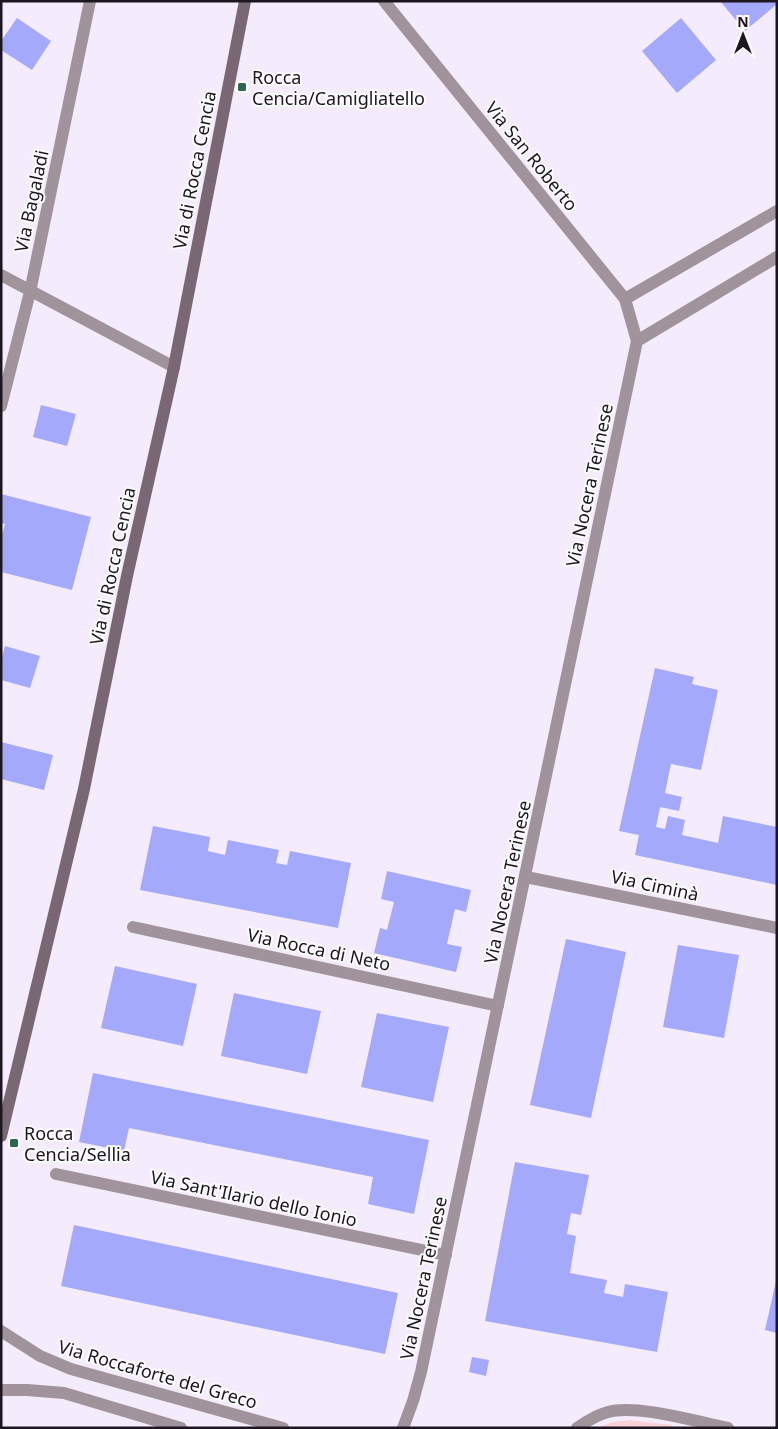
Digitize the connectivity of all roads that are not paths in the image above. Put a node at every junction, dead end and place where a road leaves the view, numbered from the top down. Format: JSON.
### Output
{"nodes":[{"id":1,"x":90,"y":1,"type":"edge"},
{"id":2,"x":245,"y":1,"type":"edge"},
{"id":3,"x":384,"y":1,"type":"edge"},
{"id":4,"x":777,"y":211,"type":"edge"},
{"id":5,"x":777,"y":257,"type":"edge"},
{"id":6,"x":1,"y":275,"type":"edge"},
{"id":7,"x":30,"y":292,"type":"junction"},
{"id":8,"x":625,"y":299,"type":"junction"},
{"id":9,"x":637,"y":341,"type":"junction"},
{"id":10,"x":174,"y":367,"type":"junction"},
{"id":11,"x":1,"y":406,"type":"edge"},
{"id":12,"x":526,"y":877,"type":"junction"},
{"id":13,"x":133,"y":927,"type":"dead end"},
{"id":14,"x":777,"y":928,"type":"edge"},
{"id":15,"x":498,"y":1006,"type":"junction"},
{"id":16,"x":1,"y":1136,"type":"edge"},
{"id":17,"x":56,"y":1174,"type":"dead end"},
{"id":18,"x":446,"y":1255,"type":"junction"},
{"id":19,"x":1,"y":1331,"type":"edge"},
{"id":20,"x":1,"y":1390,"type":"edge"},
{"id":21,"x":181,"y":1428,"type":"edge"},
{"id":22,"x":283,"y":1428,"type":"edge"},
{"id":23,"x":403,"y":1428,"type":"edge"},
{"id":24,"x":577,"y":1428,"type":"edge"},
{"id":25,"x":728,"y":1428,"type":"edge"}],
"edges":[{"from":1,"to":7,"type":"street","name":"Via Bagaladi"},
{"from":2,"to":10,"type":"main road","name":"Via di Rocca Cencia"},
{"from":3,"to":8,"type":"street","name":"Via San Roberto"},
{"from":4,"to":8,"type":"street"},
{"from":5,"to":9,"type":"street"},
{"from":6,"to":7,"type":"street"},
{"from":7,"to":10,"type":"street"},
{"from":7,"to":11,"type":"street","name":"Via Bagaladi"},
{"from":8,"to":9,"type":"street","name":"Via San Roberto"},
{"from":9,"to":12,"type":"street","name":"Via Nocera Terinese"},
{"from":10,"to":16,"type":"main road","name":"Via di Rocca Cencia"},
{"from":12,"to":14,"type":"street","name":"Via Ciminà"},
{"from":12,"to":15,"type":"street","name":"Via Nocera Terinese"},
{"from":13,"to":15,"type":"street","name":"Via Rocca di Neto"},
{"from":15,"to":18,"type":"street","name":"Via Nocera Terinese"},
{"from":17,"to":18,"type":"street","name":"Via Sant'Ilario dello Ionio"},
{"from":18,"to":23,"type":"street","name":"Via Nocera Terinese"},
{"from":19,"to":22,"type":"street","name":"Via Roccaforte del Greco"},
{"from":20,"to":21,"type":"street"},
{"from":24,"to":25,"type":"street"}]}
